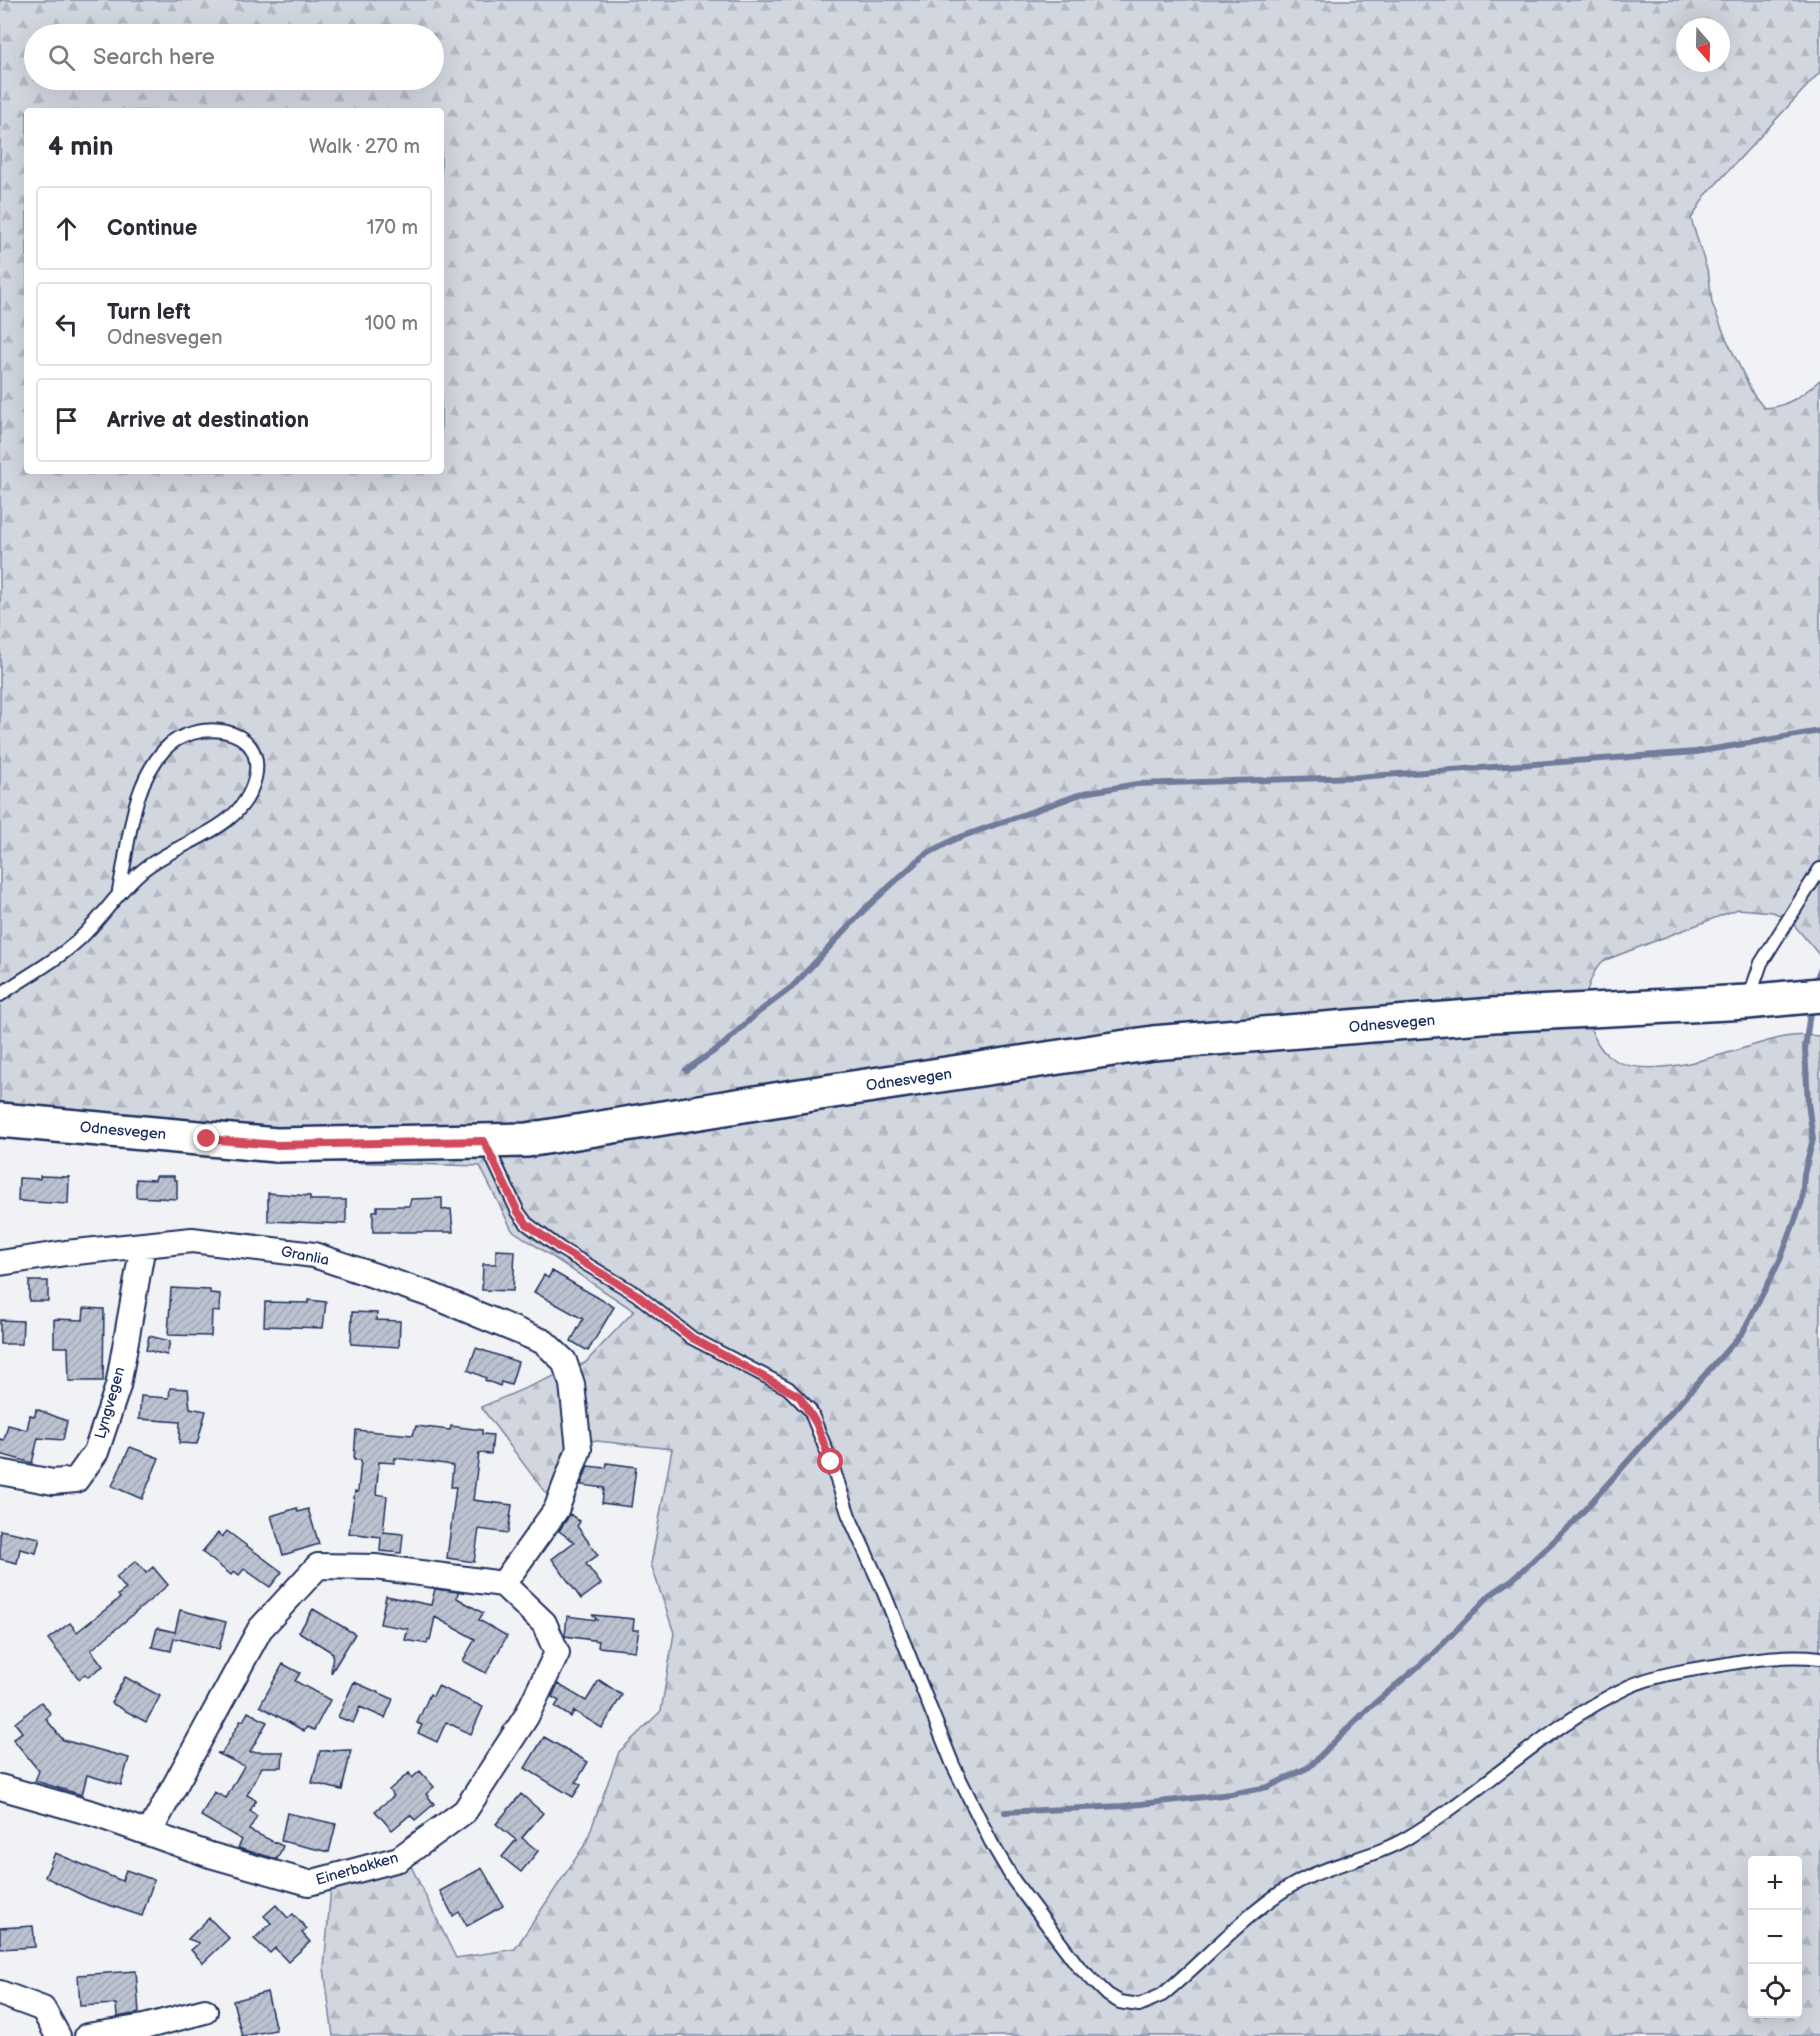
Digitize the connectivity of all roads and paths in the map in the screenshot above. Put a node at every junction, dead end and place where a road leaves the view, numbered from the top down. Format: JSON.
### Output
{"nodes":[{"id":1,"x":1820,"y":869,"type":"edge"},
{"id":2,"x":120,"y":890,"type":"junction"},
{"id":3,"x":1820,"y":994,"type":"edge"},
{"id":4,"x":0,"y":995,"type":"edge"},
{"id":5,"x":1747,"y":1002,"type":"junction"},
{"id":6,"x":0,"y":1120,"type":"edge"},
{"id":7,"x":484,"y":1141,"type":"junction"},
{"id":8,"x":143,"y":1245,"type":"junction"},
{"id":9,"x":0,"y":1263,"type":"edge"},
{"id":10,"x":0,"y":1472,"type":"edge"},
{"id":11,"x":502,"y":1584,"type":"junction"},
{"id":12,"x":1820,"y":1658,"type":"edge"},
{"id":13,"x":0,"y":1787,"type":"edge"},
{"id":14,"x":149,"y":1833,"type":"junction"},
{"id":15,"x":0,"y":1993,"type":"edge"},
{"id":16,"x":205,"y":2011,"type":"dead end"},
{"id":17,"x":58,"y":2036,"type":"edge"},
{"id":18,"x":87,"y":2036,"type":"edge"}],
"edges":[{"from":1,"to":5,"type":"lane"},
{"from":2,"to":2,"type":"lane"},
{"from":2,"to":4,"type":"lane"},
{"from":3,"to":5,"type":"main road","name":"Odnesvegen"},
{"from":5,"to":7,"type":"main road","name":"Odnesvegen"},
{"from":6,"to":7,"type":"main road","name":"Odnesvegen"},
{"from":7,"to":12,"type":"lane"},
{"from":8,"to":9,"type":"street","name":"Granlia"},
{"from":8,"to":10,"type":"street","name":"Lyngvegen"},
{"from":8,"to":11,"type":"street","name":"Granlia"},
{"from":11,"to":14,"type":"street"},
{"from":11,"to":14,"type":"street","name":"Einerbakken"},
{"from":13,"to":14,"type":"street","name":"Einerbakken"},
{"from":15,"to":17,"type":"street"},
{"from":16,"to":18,"type":"street"}]}
